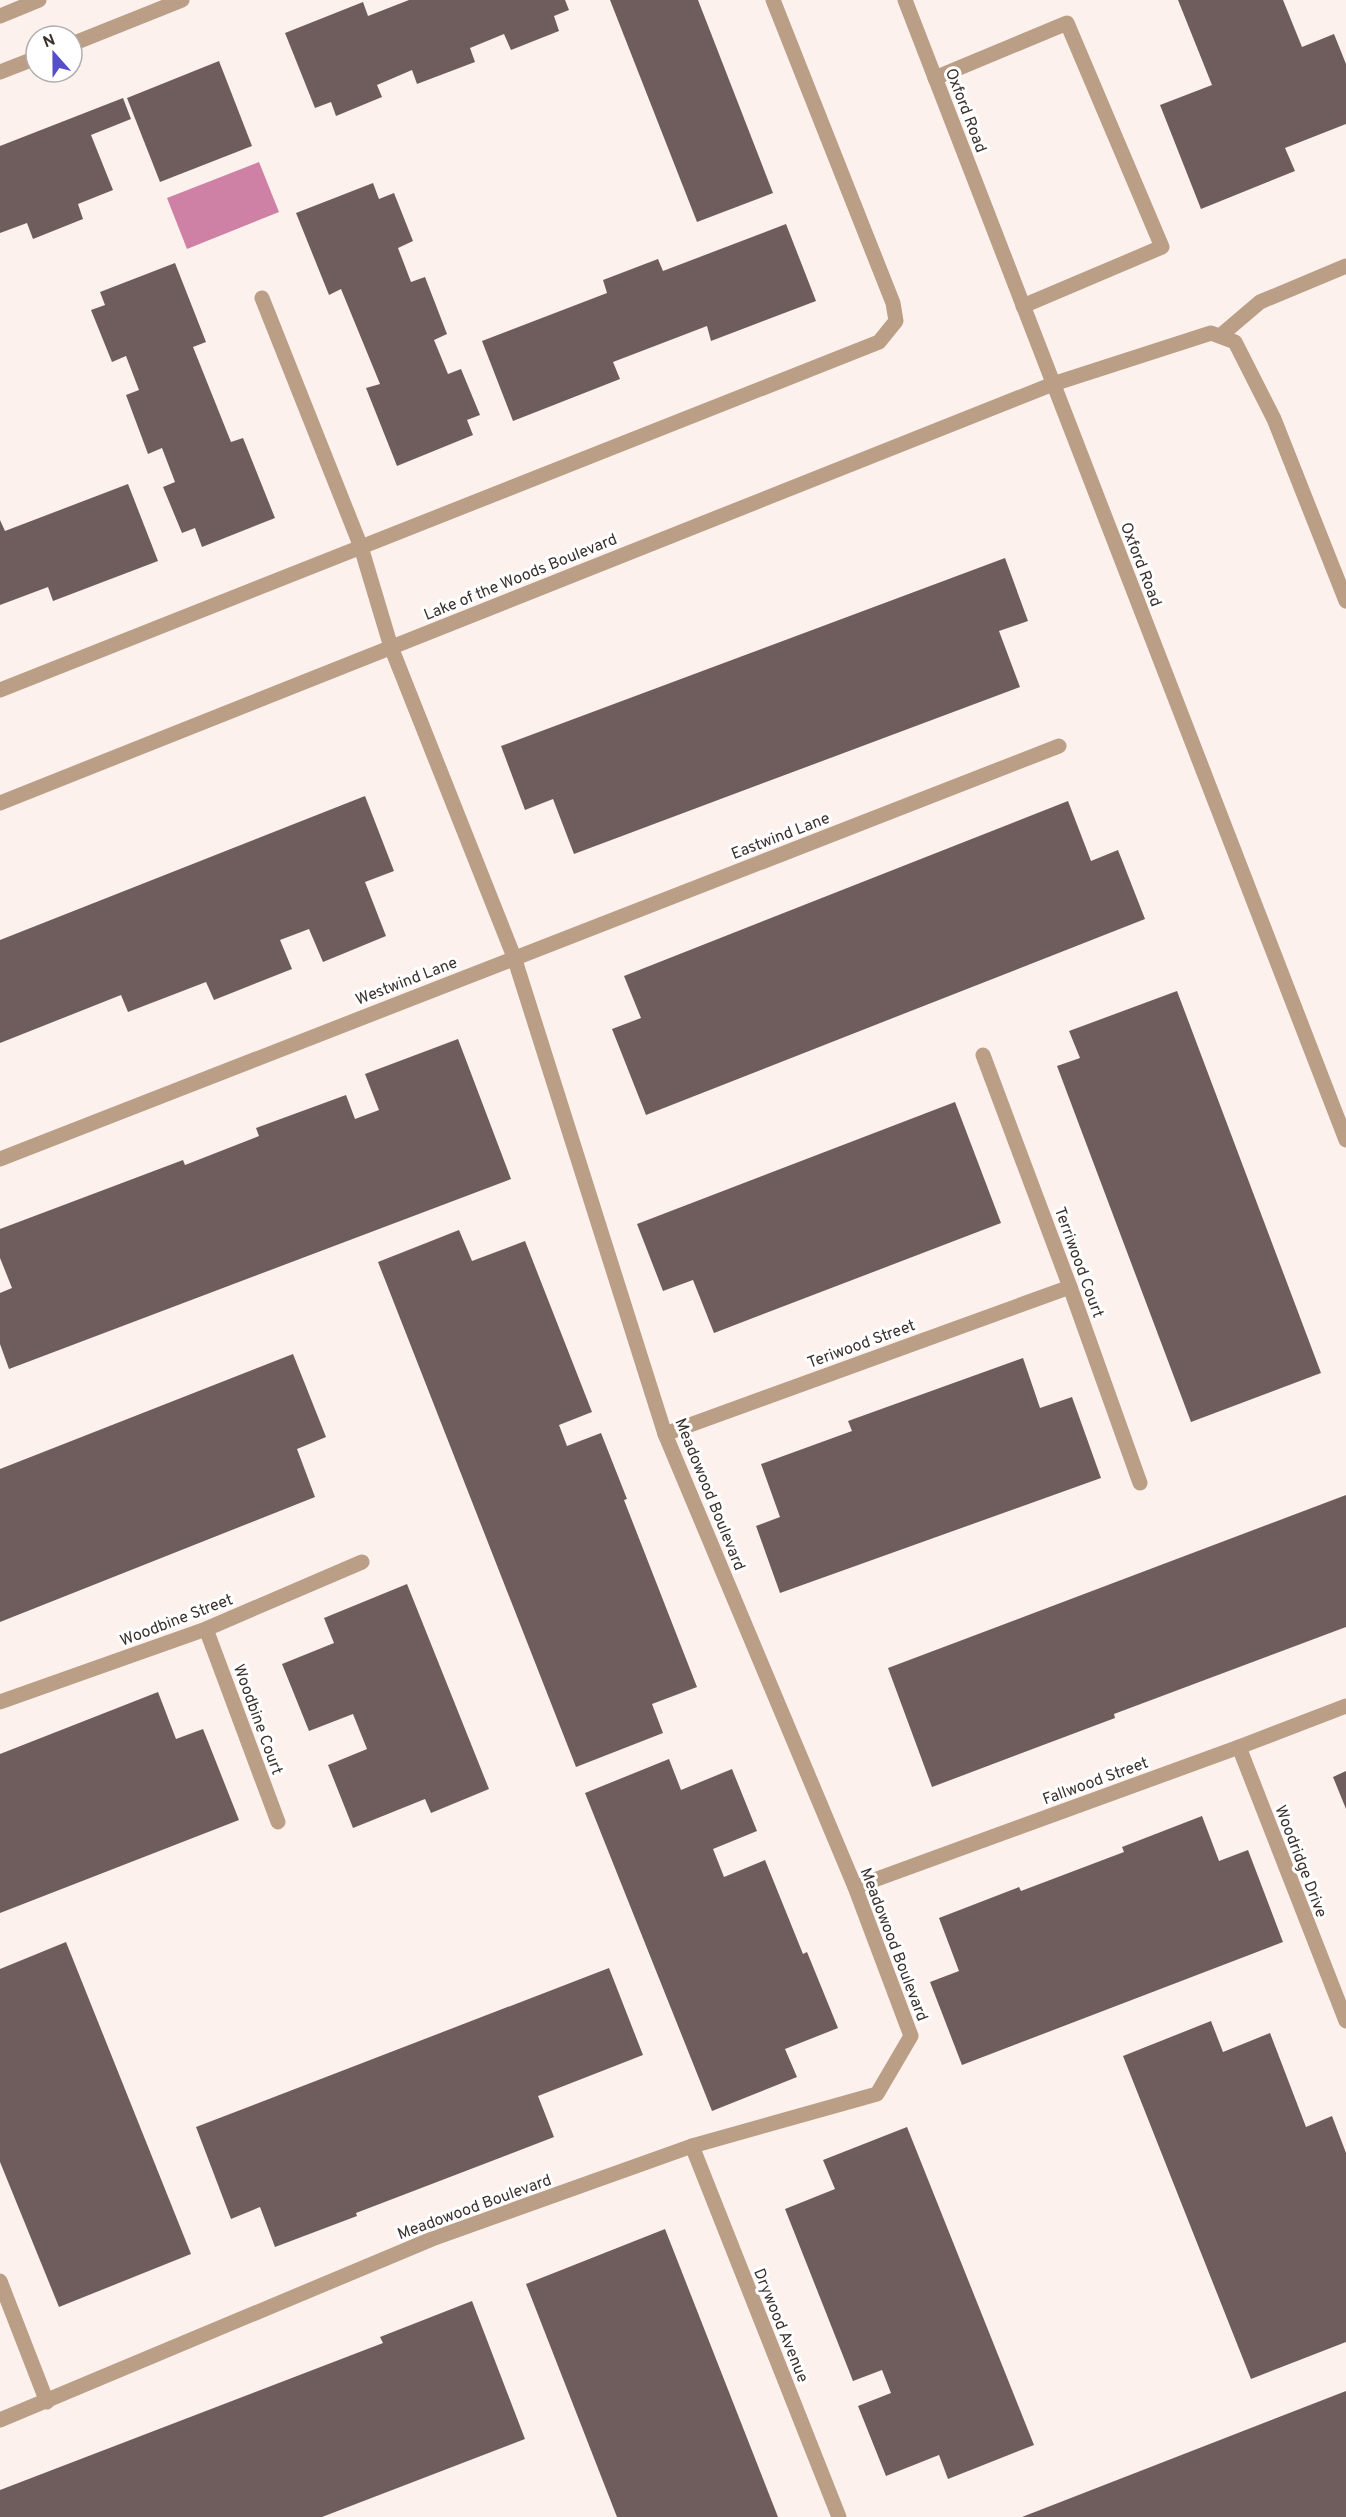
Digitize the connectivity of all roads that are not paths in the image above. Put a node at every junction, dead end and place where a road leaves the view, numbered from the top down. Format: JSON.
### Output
{"nodes":[{"id":1,"x":39,"y":0,"type":"edge"},
{"id":2,"x":182,"y":0,"type":"edge"},
{"id":3,"x":773,"y":0,"type":"edge"},
{"id":4,"x":905,"y":0,"type":"edge"},
{"id":5,"x":0,"y":16,"type":"edge"},
{"id":6,"x":84,"y":39,"type":"edge"},
{"id":7,"x":24,"y":63,"type":"edge"},
{"id":8,"x":0,"y":72,"type":"edge"},
{"id":9,"x":935,"y":78,"type":"junction"},
{"id":10,"x":1346,"y":267,"type":"edge"},
{"id":11,"x":262,"y":298,"type":"dead end"},
{"id":12,"x":1023,"y":306,"type":"junction"},
{"id":13,"x":1220,"y":336,"type":"junction"},
{"id":14,"x":1053,"y":384,"type":"junction"},
{"id":15,"x":362,"y":547,"type":"junction"},
{"id":16,"x":1346,"y":601,"type":"edge"},
{"id":17,"x":391,"y":647,"type":"junction"},
{"id":18,"x":0,"y":690,"type":"edge"},
{"id":19,"x":1059,"y":746,"type":"dead end"},
{"id":20,"x":0,"y":803,"type":"edge"},
{"id":21,"x":514,"y":957,"type":"junction"},
{"id":22,"x":983,"y":1055,"type":"dead end"},
{"id":23,"x":1346,"y":1140,"type":"edge"},
{"id":24,"x":0,"y":1159,"type":"edge"},
{"id":25,"x":1070,"y":1287,"type":"junction"},
{"id":26,"x":665,"y":1434,"type":"junction"},
{"id":27,"x":1140,"y":1483,"type":"dead end"},
{"id":28,"x":363,"y":1562,"type":"dead end"},
{"id":29,"x":206,"y":1629,"type":"junction"},
{"id":30,"x":0,"y":1702,"type":"edge"},
{"id":31,"x":1346,"y":1706,"type":"edge"},
{"id":32,"x":1239,"y":1747,"type":"junction"},
{"id":33,"x":278,"y":1822,"type":"dead end"},
{"id":34,"x":855,"y":1887,"type":"junction"},
{"id":35,"x":1346,"y":2021,"type":"edge"},
{"id":36,"x":692,"y":2146,"type":"junction"},
{"id":37,"x":0,"y":2281,"type":"edge"},
{"id":38,"x":47,"y":2402,"type":"junction"},
{"id":39,"x":0,"y":2420,"type":"edge"},
{"id":40,"x":839,"y":2517,"type":"edge"}],
"edges":[{"from":1,"to":5,"type":"street"},
{"from":2,"to":6,"type":"street"},
{"from":3,"to":15,"type":"street"},
{"from":4,"to":9,"type":"street","name":"Oxford Road"},
{"from":7,"to":8,"type":"street"},
{"from":9,"to":12,"type":"street","name":"Oxford Road"},
{"from":9,"to":12,"type":"street"},
{"from":10,"to":13,"type":"street"},
{"from":11,"to":15,"type":"street"},
{"from":12,"to":14,"type":"street","name":"Oxford Road"},
{"from":13,"to":14,"type":"street","name":"Lake of the Woods Boulevard"},
{"from":13,"to":16,"type":"street"},
{"from":14,"to":17,"type":"street","name":"Lake of the Woods Boulevard"},
{"from":14,"to":23,"type":"street","name":"Oxford Road"},
{"from":15,"to":17,"type":"street"},
{"from":15,"to":18,"type":"street"},
{"from":17,"to":20,"type":"street","name":"Lake of the Woods Boulevard"},
{"from":17,"to":21,"type":"street"},
{"from":19,"to":21,"type":"street","name":"Eastwind Lane"},
{"from":21,"to":24,"type":"street","name":"Westwind Lane"},
{"from":21,"to":26,"type":"street","name":"Meadowood Boulevard"},
{"from":22,"to":25,"type":"street","name":"Terriwood Court"},
{"from":25,"to":26,"type":"street","name":"Teriwood Street"},
{"from":25,"to":27,"type":"street","name":"Terriwood Court"},
{"from":26,"to":34,"type":"street","name":"Meadowood Boulevard"},
{"from":28,"to":29,"type":"street","name":"Woodbine Street"},
{"from":29,"to":30,"type":"street","name":"Woodbine Street"},
{"from":29,"to":33,"type":"street","name":"Woodbine Court"},
{"from":31,"to":32,"type":"street","name":"Fallwood Street"},
{"from":32,"to":34,"type":"street","name":"Fallwood Street"},
{"from":32,"to":35,"type":"street","name":"Woodridge Drive"},
{"from":34,"to":36,"type":"street","name":"Meadowood Boulevard"},
{"from":36,"to":38,"type":"street","name":"Meadowood Boulevard"},
{"from":36,"to":40,"type":"street","name":"Drywood Avenue"},
{"from":37,"to":38,"type":"street"},
{"from":38,"to":39,"type":"street","name":"Meadowood Boulevard"}]}
